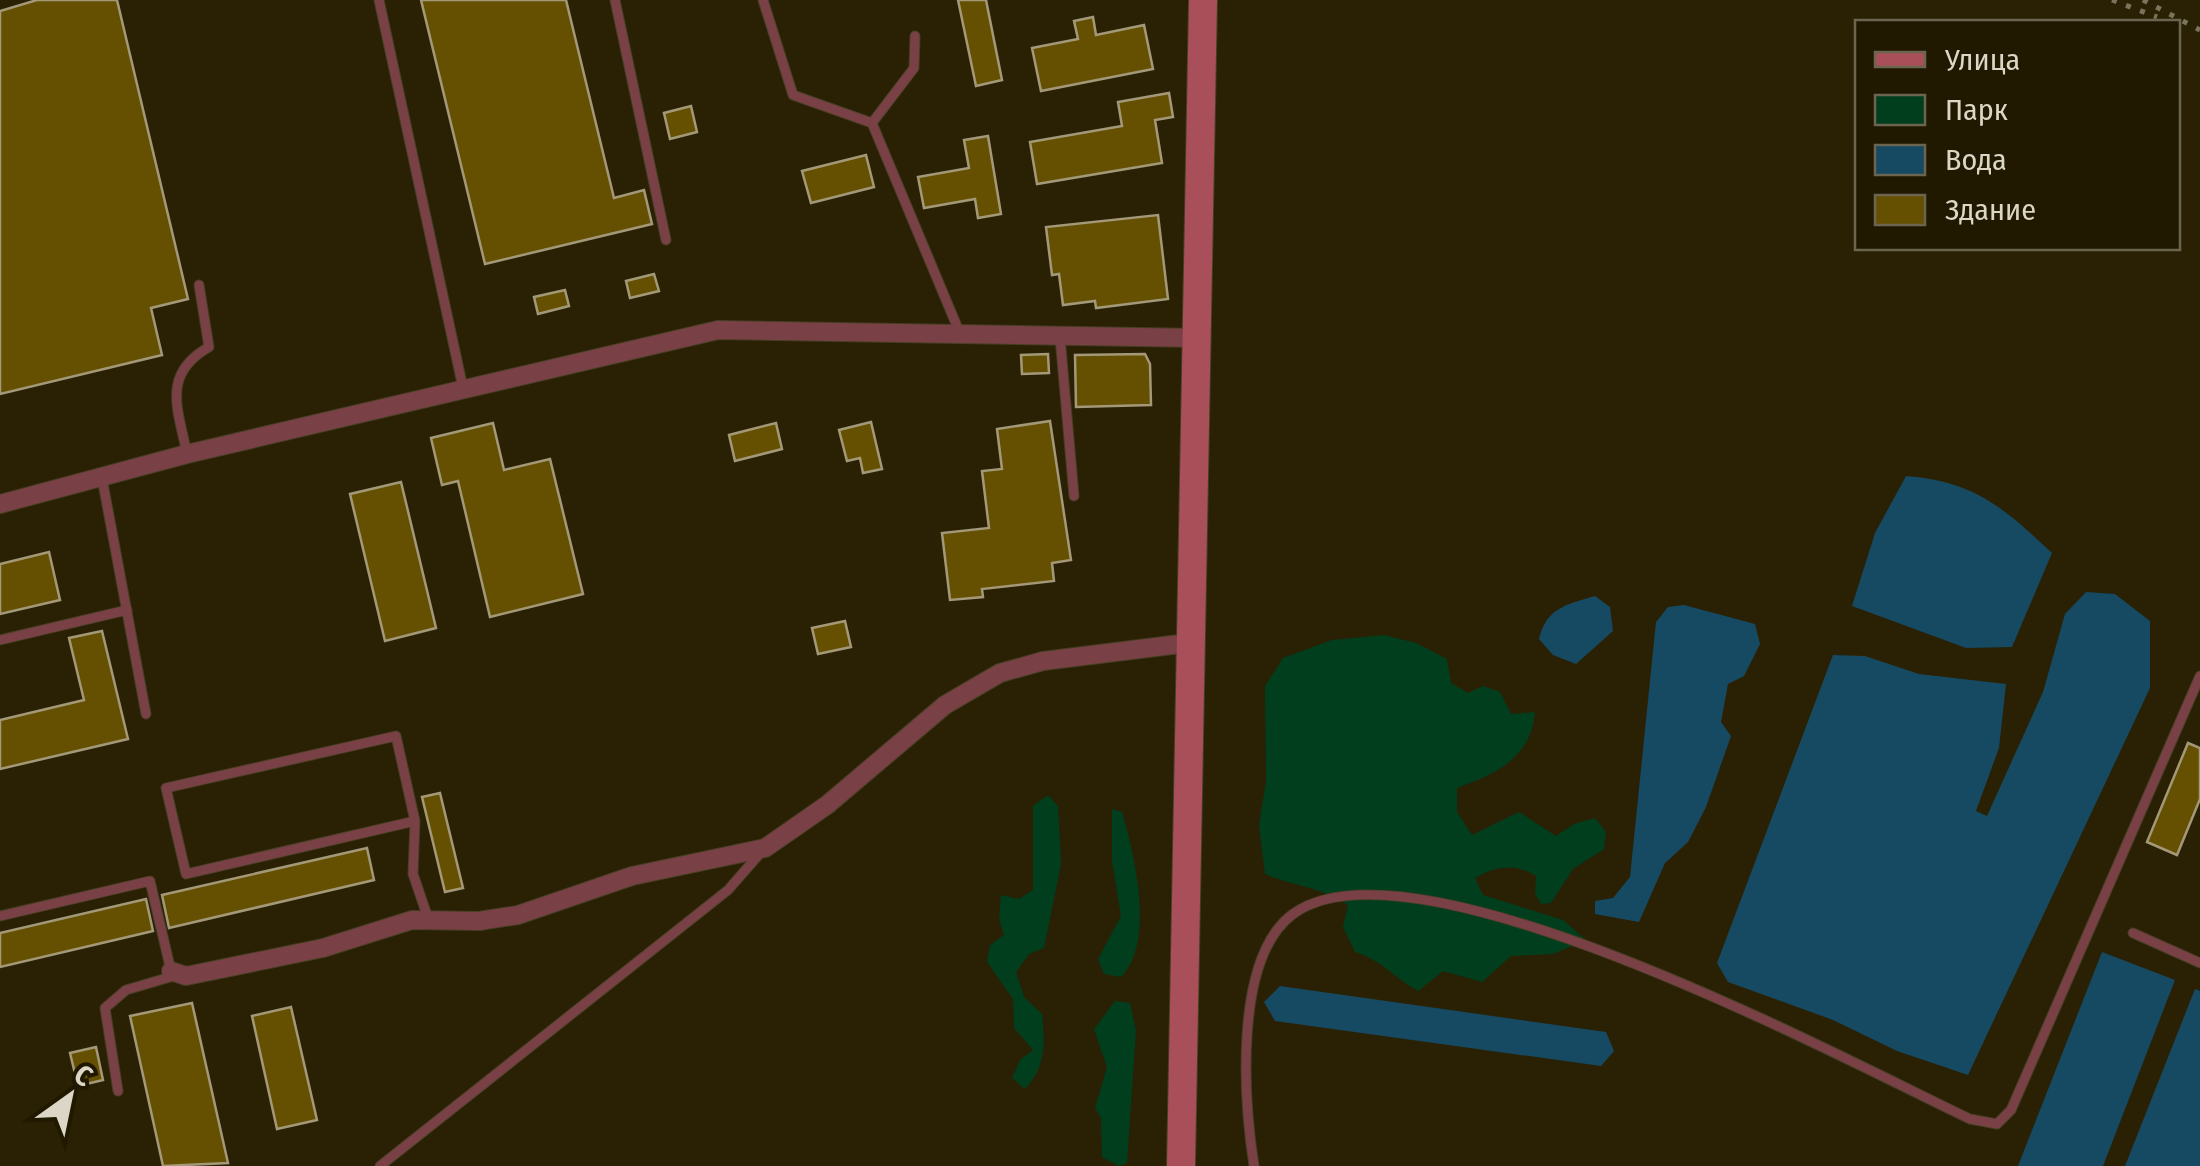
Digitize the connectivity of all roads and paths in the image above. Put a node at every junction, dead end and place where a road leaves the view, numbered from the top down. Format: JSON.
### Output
{"nodes":[{"id":1,"x":380,"y":0,"type":"edge"},
{"id":2,"x":615,"y":0,"type":"edge"},
{"id":3,"x":764,"y":0,"type":"edge"},
{"id":4,"x":1203,"y":0,"type":"edge"},
{"id":5,"x":915,"y":36,"type":"dead end"},
{"id":6,"x":872,"y":123,"type":"junction"},
{"id":7,"x":666,"y":240,"type":"dead end"},
{"id":8,"x":199,"y":285,"type":"dead end"},
{"id":9,"x":959,"y":331,"type":"junction"},
{"id":10,"x":1060,"y":337,"type":"junction"},
{"id":11,"x":1198,"y":338,"type":"junction"},
{"id":12,"x":464,"y":391,"type":"junction"},
{"id":13,"x":186,"y":454,"type":"junction"},
{"id":14,"x":102,"y":478,"type":"junction"},
{"id":15,"x":1074,"y":496,"type":"dead end"},
{"id":16,"x":0,"y":504,"type":"edge"},
{"id":17,"x":126,"y":610,"type":"junction"},
{"id":18,"x":0,"y":640,"type":"edge"},
{"id":19,"x":1188,"y":643,"type":"junction"},
{"id":20,"x":2200,"y":676,"type":"edge"},
{"id":21,"x":146,"y":714,"type":"dead end"},
{"id":22,"x":415,"y":821,"type":"junction"},
{"id":23,"x":765,"y":848,"type":"junction"},
{"id":24,"x":0,"y":916,"type":"edge"},
{"id":25,"x":428,"y":918,"type":"junction"},
{"id":26,"x":2133,"y":933,"type":"dead end"},
{"id":27,"x":2200,"y":962,"type":"edge"},
{"id":28,"x":174,"y":973,"type":"junction"},
{"id":29,"x":118,"y":1091,"type":"dead end"},
{"id":30,"x":380,"y":1166,"type":"edge"},
{"id":31,"x":1181,"y":1166,"type":"edge"},
{"id":32,"x":1254,"y":1166,"type":"edge"}],
"edges":[{"from":1,"to":12,"type":"lane"},
{"from":2,"to":7,"type":"lane"},
{"from":3,"to":6,"type":"lane"},
{"from":4,"to":11,"type":"street"},
{"from":5,"to":6,"type":"lane"},
{"from":6,"to":9,"type":"lane"},
{"from":8,"to":13,"type":"lane"},
{"from":9,"to":10,"type":"street"},
{"from":9,"to":12,"type":"street"},
{"from":10,"to":11,"type":"street"},
{"from":10,"to":15,"type":"lane"},
{"from":11,"to":19,"type":"street"},
{"from":12,"to":13,"type":"street"},
{"from":13,"to":14,"type":"street"},
{"from":14,"to":16,"type":"street"},
{"from":14,"to":17,"type":"lane"},
{"from":17,"to":18,"type":"lane"},
{"from":17,"to":21,"type":"lane"},
{"from":19,"to":23,"type":"street"},
{"from":19,"to":31,"type":"street"},
{"from":20,"to":32,"type":"lane"},
{"from":22,"to":22,"type":"lane"},
{"from":22,"to":25,"type":"lane"},
{"from":23,"to":25,"type":"street"},
{"from":23,"to":30,"type":"lane"},
{"from":24,"to":28,"type":"lane"},
{"from":25,"to":28,"type":"street"},
{"from":26,"to":27,"type":"lane"},
{"from":28,"to":29,"type":"lane"}]}
